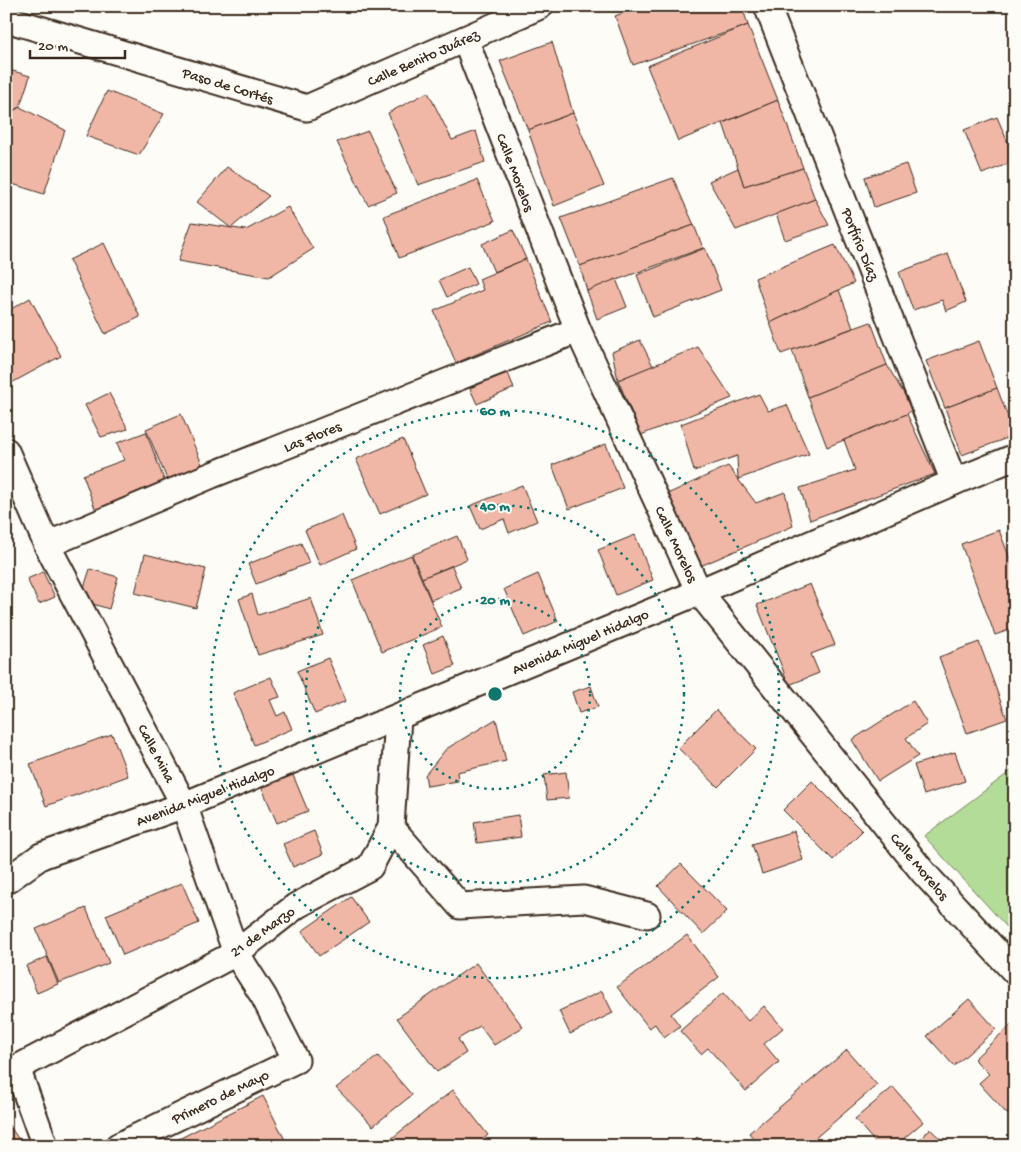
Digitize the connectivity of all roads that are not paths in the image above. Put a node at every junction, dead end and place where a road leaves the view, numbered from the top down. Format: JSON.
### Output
{"nodes":[{"id":1,"x":540,"y":6,"type":"edge"},
{"id":2,"x":767,"y":6,"type":"edge"},
{"id":3,"x":6,"y":19,"type":"edge"},
{"id":4,"x":465,"y":39,"type":"junction"},
{"id":5,"x":307,"y":108,"type":"joint"},
{"id":6,"x":578,"y":330,"type":"junction"},
{"id":7,"x":1015,"y":457,"type":"edge"},
{"id":8,"x":8,"y":459,"type":"edge"},
{"id":9,"x":954,"y":482,"type":"junction"},
{"id":10,"x":47,"y":545,"type":"junction"},
{"id":11,"x":699,"y":592,"type":"junction"},
{"id":12,"x":398,"y":717,"type":"junction"},
{"id":13,"x":184,"y":805,"type":"junction"},
{"id":14,"x":391,"y":827,"type":"junction"},
{"id":15,"x":6,"y":881,"type":"edge"},
{"id":16,"x":648,"y":915,"type":"dead end"},
{"id":17,"x":236,"y":953,"type":"junction"},
{"id":18,"x":1015,"y":972,"type":"edge"},
{"id":19,"x":296,"y":1060,"type":"joint"},
{"id":20,"x":45,"y":1146,"type":"edge"},
{"id":21,"x":118,"y":1146,"type":"edge"}],
"edges":[{"from":1,"to":4,"type":"street","name":"Calle Benito Juárez"},
{"from":2,"to":9,"type":"street","name":"Porfirio Díaz"},
{"from":3,"to":5,"type":"street","name":"Paso de Cortés"},
{"from":4,"to":5,"type":"street","name":"Calle Benito Juárez"},
{"from":4,"to":6,"type":"street","name":"Calle Morelos"},
{"from":6,"to":10,"type":"street","name":"Las Flores"},
{"from":6,"to":11,"type":"street","name":"Calle Morelos"},
{"from":7,"to":9,"type":"street","name":"Avenida Miguel Hidalgo"},
{"from":8,"to":10,"type":"street","name":"Calle Mina"},
{"from":9,"to":11,"type":"street","name":"Avenida Miguel Hidalgo"},
{"from":10,"to":13,"type":"street","name":"Calle Mina"},
{"from":11,"to":12,"type":"street","name":"Avenida Miguel Hidalgo"},
{"from":11,"to":18,"type":"street","name":"Calle Morelos"},
{"from":12,"to":13,"type":"street","name":"Avenida Miguel Hidalgo"},
{"from":12,"to":14,"type":"street","name":"21 de Marzo"},
{"from":13,"to":15,"type":"street","name":"Avenida Miguel Hidalgo"},
{"from":13,"to":17,"type":"street","name":"Calle Mina"},
{"from":14,"to":16,"type":"street"},
{"from":14,"to":17,"type":"street","name":"21 de Marzo"},
{"from":17,"to":19,"type":"street","name":"Calle Mina"},
{"from":17,"to":20,"type":"street","name":"21 de Marzo"},
{"from":19,"to":21,"type":"street","name":"Primero de Mayo"}]}
